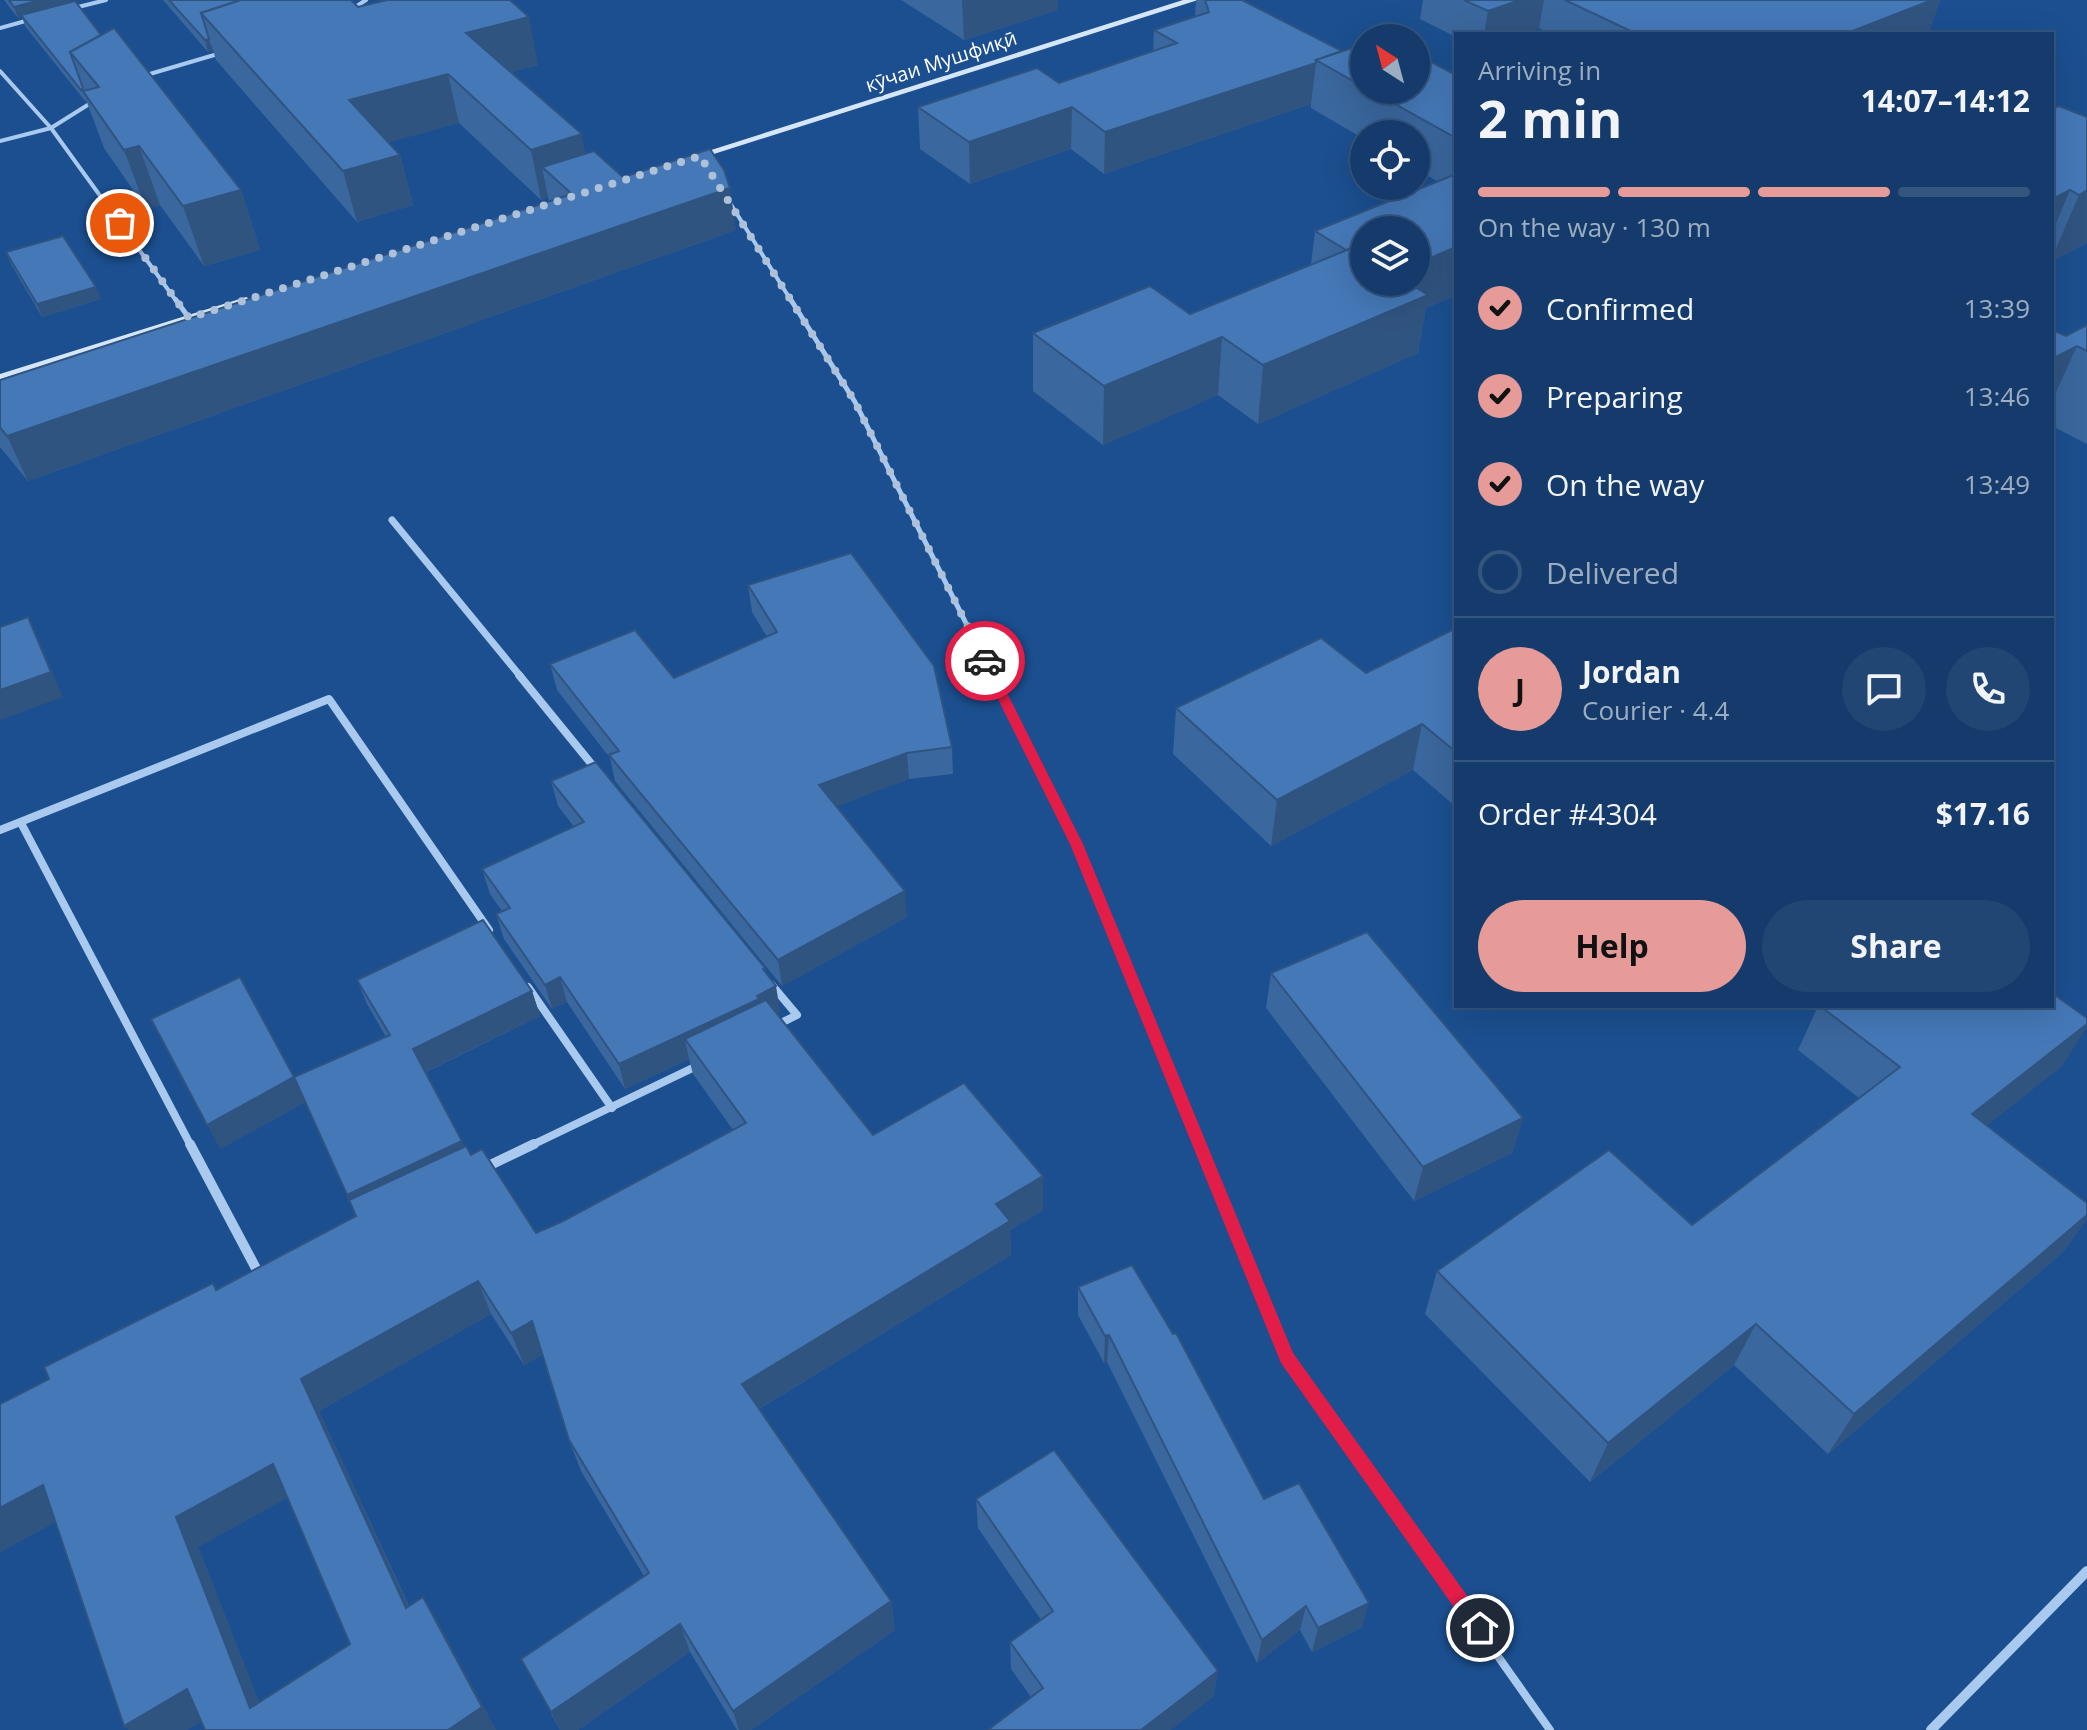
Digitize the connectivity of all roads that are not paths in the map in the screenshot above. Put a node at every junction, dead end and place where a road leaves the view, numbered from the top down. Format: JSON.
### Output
{"nodes":[{"id":1,"x":106,"y":0,"type":"edge"},
{"id":2,"x":366,"y":0,"type":"edge"},
{"id":3,"x":1193,"y":0,"type":"edge"},
{"id":4,"x":60,"y":12,"type":"edge"},
{"id":5,"x":348,"y":12,"type":"edge"},
{"id":6,"x":30,"y":20,"type":"edge"},
{"id":7,"x":0,"y":28,"type":"edge"},
{"id":8,"x":231,"y":50,"type":"edge"},
{"id":9,"x":0,"y":71,"type":"edge"},
{"id":10,"x":140,"y":77,"type":"edge"},
{"id":11,"x":100,"y":97,"type":"edge"},
{"id":12,"x":51,"y":128,"type":"junction"},
{"id":13,"x":0,"y":141,"type":"edge"},
{"id":14,"x":700,"y":156,"type":"junction"},
{"id":15,"x":685,"y":160,"type":"edge"},
{"id":16,"x":708,"y":169,"type":"edge"},
{"id":17,"x":724,"y":194,"type":"edge"},
{"id":18,"x":264,"y":294,"type":"edge"},
{"id":19,"x":189,"y":318,"type":"junction"},
{"id":20,"x":0,"y":378,"type":"edge"},
{"id":21,"x":392,"y":520,"type":"dead end"},
{"id":22,"x":604,"y":780,"type":"edge"},
{"id":23,"x":21,"y":823,"type":"junction"},
{"id":24,"x":0,"y":830,"type":"edge"},
{"id":25,"x":497,"y":942,"type":"edge"},
{"id":26,"x":767,"y":978,"type":"edge"},
{"id":27,"x":523,"y":980,"type":"edge"},
{"id":28,"x":768,"y":1029,"type":"edge"},
{"id":29,"x":711,"y":1058,"type":"edge"},
{"id":30,"x":612,"y":1108,"type":"junction"},
{"id":31,"x":470,"y":1174,"type":"edge"},
{"id":32,"x":273,"y":1267,"type":"edge"},
{"id":33,"x":259,"y":1274,"type":"junction"},
{"id":34,"x":245,"y":1281,"type":"edge"},
{"id":35,"x":2087,"y":1571,"type":"edge"},
{"id":36,"x":1550,"y":1730,"type":"edge"},
{"id":37,"x":1931,"y":1730,"type":"edge"}],
"edges":[{"from":1,"to":4,"type":"lane"},
{"from":2,"to":5,"type":"lane"},
{"from":3,"to":14,"type":"street","name":"кӯчаи Мушфиқӣ"},
{"from":6,"to":7,"type":"lane"},
{"from":8,"to":10,"type":"lane"},
{"from":9,"to":12,"type":"lane"},
{"from":11,"to":12,"type":"lane"},
{"from":12,"to":13,"type":"lane"},
{"from":12,"to":19,"type":"lane"},
{"from":14,"to":15,"type":"street","name":"кӯчаи Мушфиқӣ"},
{"from":14,"to":16,"type":"lane"},
{"from":17,"to":36,"type":"lane"},
{"from":18,"to":19,"type":"street"},
{"from":19,"to":20,"type":"street"},
{"from":21,"to":22,"type":"street"},
{"from":23,"to":24,"type":"street"},
{"from":23,"to":25,"type":"street"},
{"from":23,"to":33,"type":"street"},
{"from":26,"to":28,"type":"street"},
{"from":27,"to":30,"type":"street"},
{"from":29,"to":30,"type":"street"},
{"from":30,"to":31,"type":"street"},
{"from":32,"to":33,"type":"street"},
{"from":33,"to":34,"type":"street"},
{"from":35,"to":37,"type":"street"}]}
